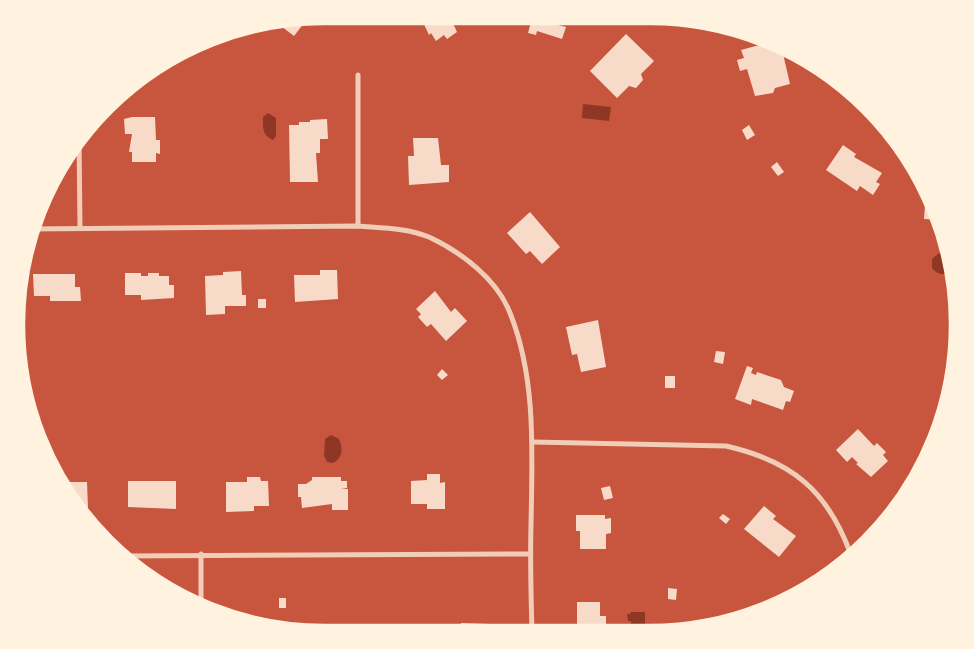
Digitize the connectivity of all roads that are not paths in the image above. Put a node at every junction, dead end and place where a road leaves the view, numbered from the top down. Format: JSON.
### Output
{"nodes":[{"id":1,"x":358,"y":75,"type":"dead end"},
{"id":2,"x":79,"y":150,"type":"edge"},
{"id":3,"x":358,"y":226,"type":"junction"},
{"id":4,"x":80,"y":228,"type":"junction"},
{"id":5,"x":40,"y":229,"type":"edge"},
{"id":6,"x":533,"y":442,"type":"junction"},
{"id":7,"x":849,"y":550,"type":"edge"},
{"id":8,"x":200,"y":554,"type":"junction"},
{"id":9,"x":530,"y":554,"type":"junction"},
{"id":10,"x":132,"y":556,"type":"edge"},
{"id":11,"x":201,"y":598,"type":"edge"},
{"id":12,"x":532,"y":625,"type":"edge"}],
"edges":[{"from":1,"to":3,"type":"street"},
{"from":2,"to":4,"type":"street"},
{"from":3,"to":4,"type":"street"},
{"from":3,"to":6,"type":"street"},
{"from":4,"to":5,"type":"street"},
{"from":6,"to":7,"type":"street"},
{"from":6,"to":9,"type":"street"},
{"from":8,"to":9,"type":"street"},
{"from":8,"to":10,"type":"street"},
{"from":8,"to":11,"type":"street"},
{"from":9,"to":12,"type":"street"}]}
